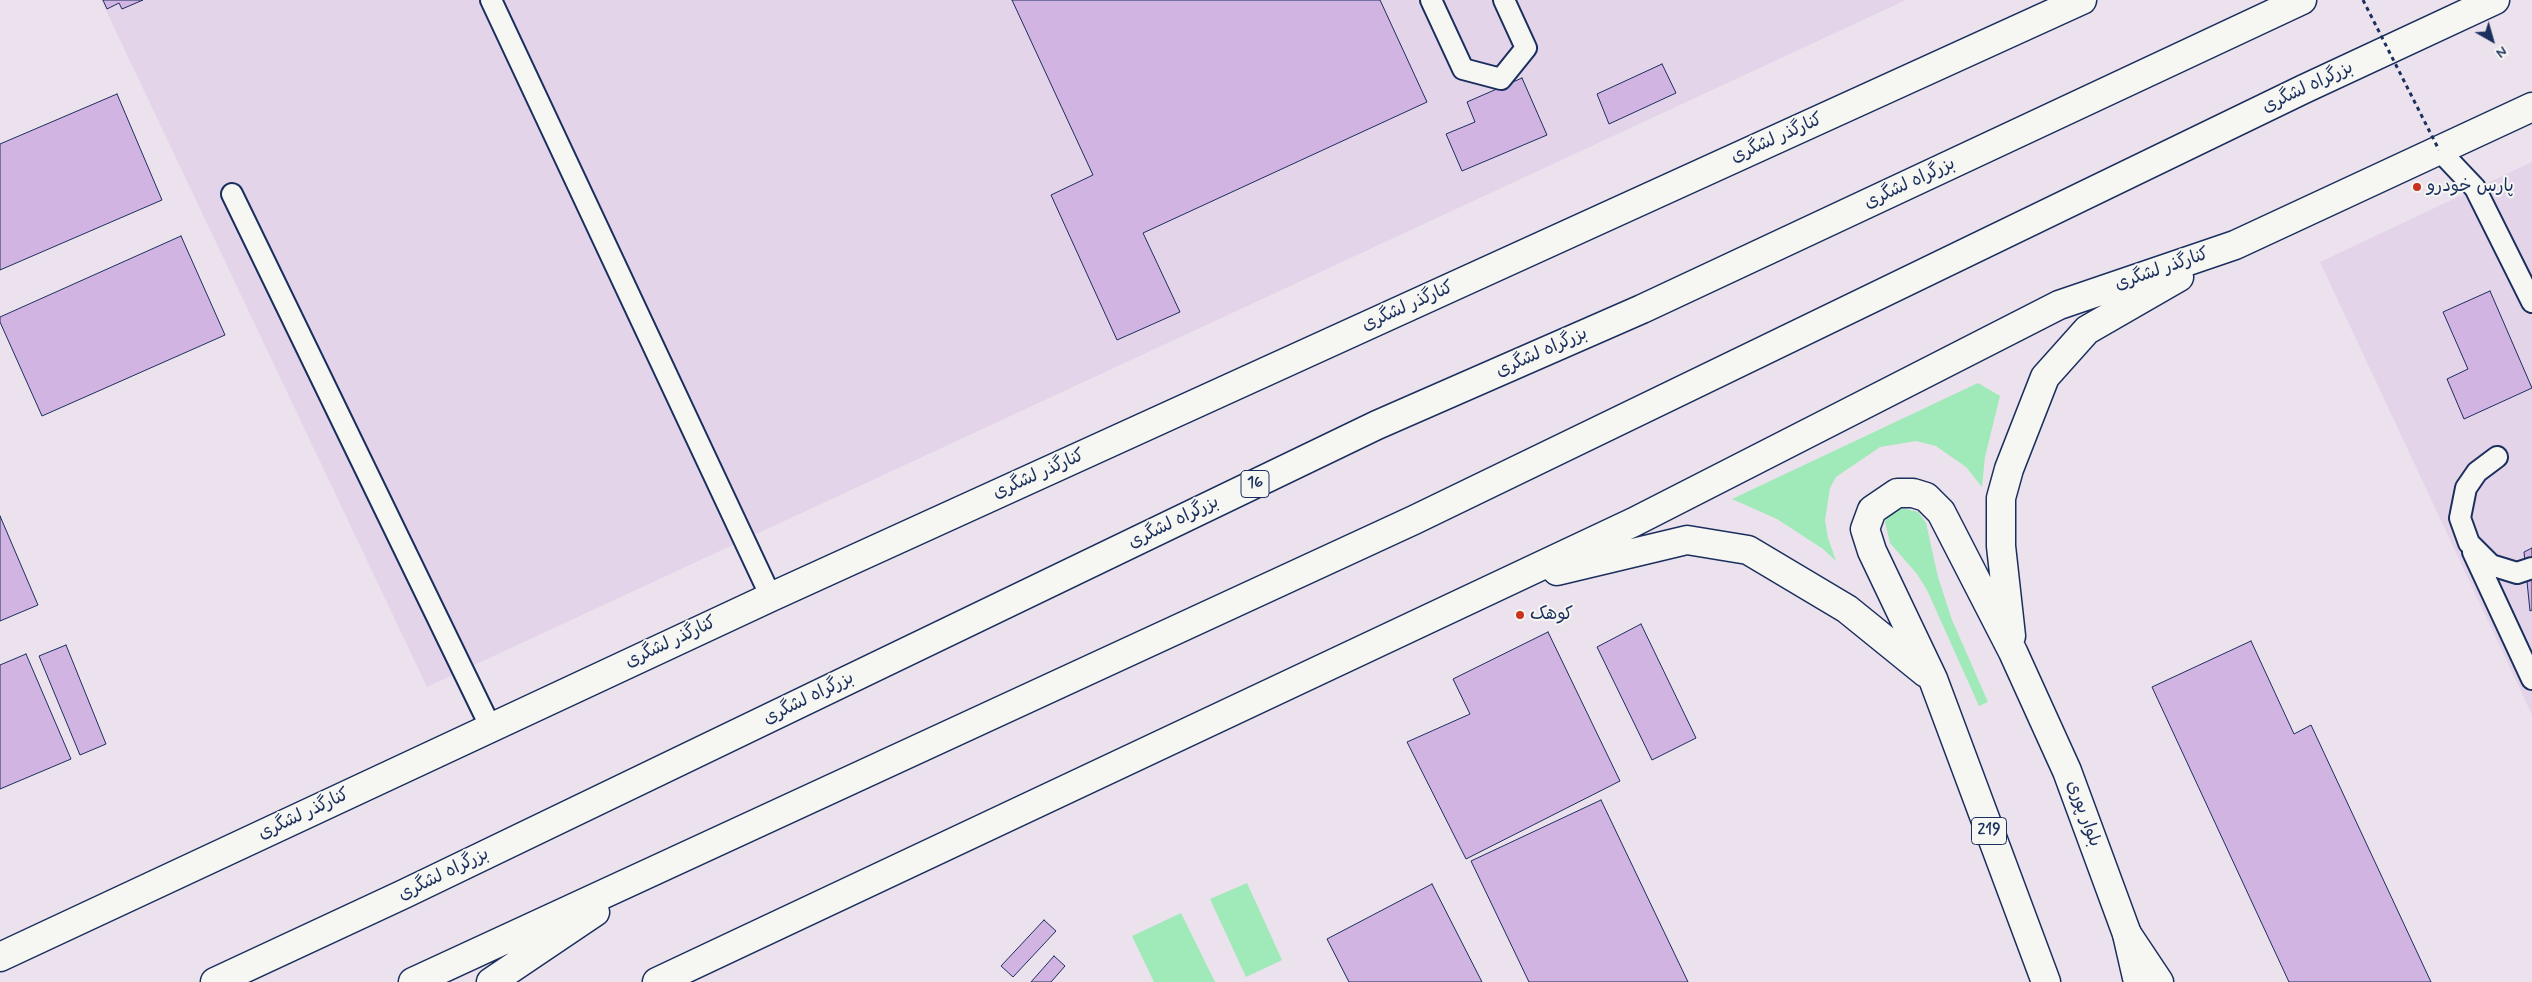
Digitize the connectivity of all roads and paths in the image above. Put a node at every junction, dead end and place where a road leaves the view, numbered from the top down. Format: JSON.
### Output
{"nodes":[{"id":1,"x":491,"y":0,"type":"edge"},
{"id":2,"x":1431,"y":0,"type":"edge"},
{"id":3,"x":1504,"y":0,"type":"edge"},
{"id":4,"x":2082,"y":0,"type":"edge"},
{"id":5,"x":2302,"y":0,"type":"edge"},
{"id":6,"x":2363,"y":0,"type":"edge"},
{"id":7,"x":2495,"y":0,"type":"edge"},
{"id":8,"x":2532,"y":107,"type":"edge"},
{"id":9,"x":2439,"y":150,"type":"junction"},
{"id":10,"x":232,"y":194,"type":"dead end"},
{"id":11,"x":2235,"y":245,"type":"junction"},
{"id":12,"x":2532,"y":302,"type":"edge"},
{"id":13,"x":2497,"y":457,"type":"dead end"},
{"id":14,"x":2469,"y":543,"type":"junction"},
{"id":15,"x":2532,"y":568,"type":"edge"},
{"id":16,"x":1496,"y":587,"type":"junction"},
{"id":17,"x":771,"y":597,"type":"junction"},
{"id":18,"x":2013,"y":652,"type":"junction"},
{"id":19,"x":1933,"y":679,"type":"junction"},
{"id":20,"x":2532,"y":679,"type":"edge"},
{"id":21,"x":490,"y":728,"type":"junction"},
{"id":22,"x":669,"y":862,"type":"junction"},
{"id":23,"x":2127,"y":934,"type":"junction"},
{"id":24,"x":0,"y":957,"type":"edge"},
{"id":25,"x":215,"y":982,"type":"edge"},
{"id":26,"x":413,"y":982,"type":"edge"},
{"id":27,"x":491,"y":982,"type":"edge"},
{"id":28,"x":657,"y":982,"type":"edge"},
{"id":29,"x":2046,"y":982,"type":"edge"},
{"id":30,"x":2138,"y":982,"type":"edge"},
{"id":31,"x":2159,"y":982,"type":"edge"}],
"edges":[{"from":1,"to":17,"type":"lane"},
{"from":2,"to":3,"type":"lane"},
{"from":4,"to":17,"type":"main road","name":"کنارگذر لشگری"},
{"from":5,"to":25,"type":"main road","name":"بزرگراه لشگری","number":"16"},
{"from":6,"to":9,"type":"path","bridge":true},
{"from":7,"to":22,"type":"main road","name":"بزرگراه لشگری"},
{"from":8,"to":9,"type":"main road","name":"کنارگذر لشگری"},
{"from":9,"to":11,"type":"main road","name":"کنارگذر لشگری"},
{"from":9,"to":12,"type":"lane"},
{"from":10,"to":21,"type":"lane"},
{"from":11,"to":16,"type":"main road","name":"کنارگذر لشگری"},
{"from":11,"to":18,"type":"main road"},
{"from":13,"to":14,"type":"lane"},
{"from":14,"to":15,"type":"lane"},
{"from":14,"to":20,"type":"lane"},
{"from":16,"to":19,"type":"main road"},
{"from":16,"to":28,"type":"main road","name":"کنارگذر لشگری"},
{"from":17,"to":21,"type":"main road","name":"کنارگذر لشگری"},
{"from":18,"to":19,"type":"main road","name":"بلوار پوری"},
{"from":18,"to":23,"type":"main road","name":"بلوار پوری"},
{"from":19,"to":29,"type":"main road","number":"219"},
{"from":21,"to":24,"type":"main road","name":"کنارگذر لشگری"},
{"from":22,"to":26,"type":"main road","name":"بزرگراه لشگری"},
{"from":22,"to":27,"type":"main road"},
{"from":23,"to":30,"type":"main road","name":"بلوار پوری"},
{"from":23,"to":31,"type":"main road"}]}
